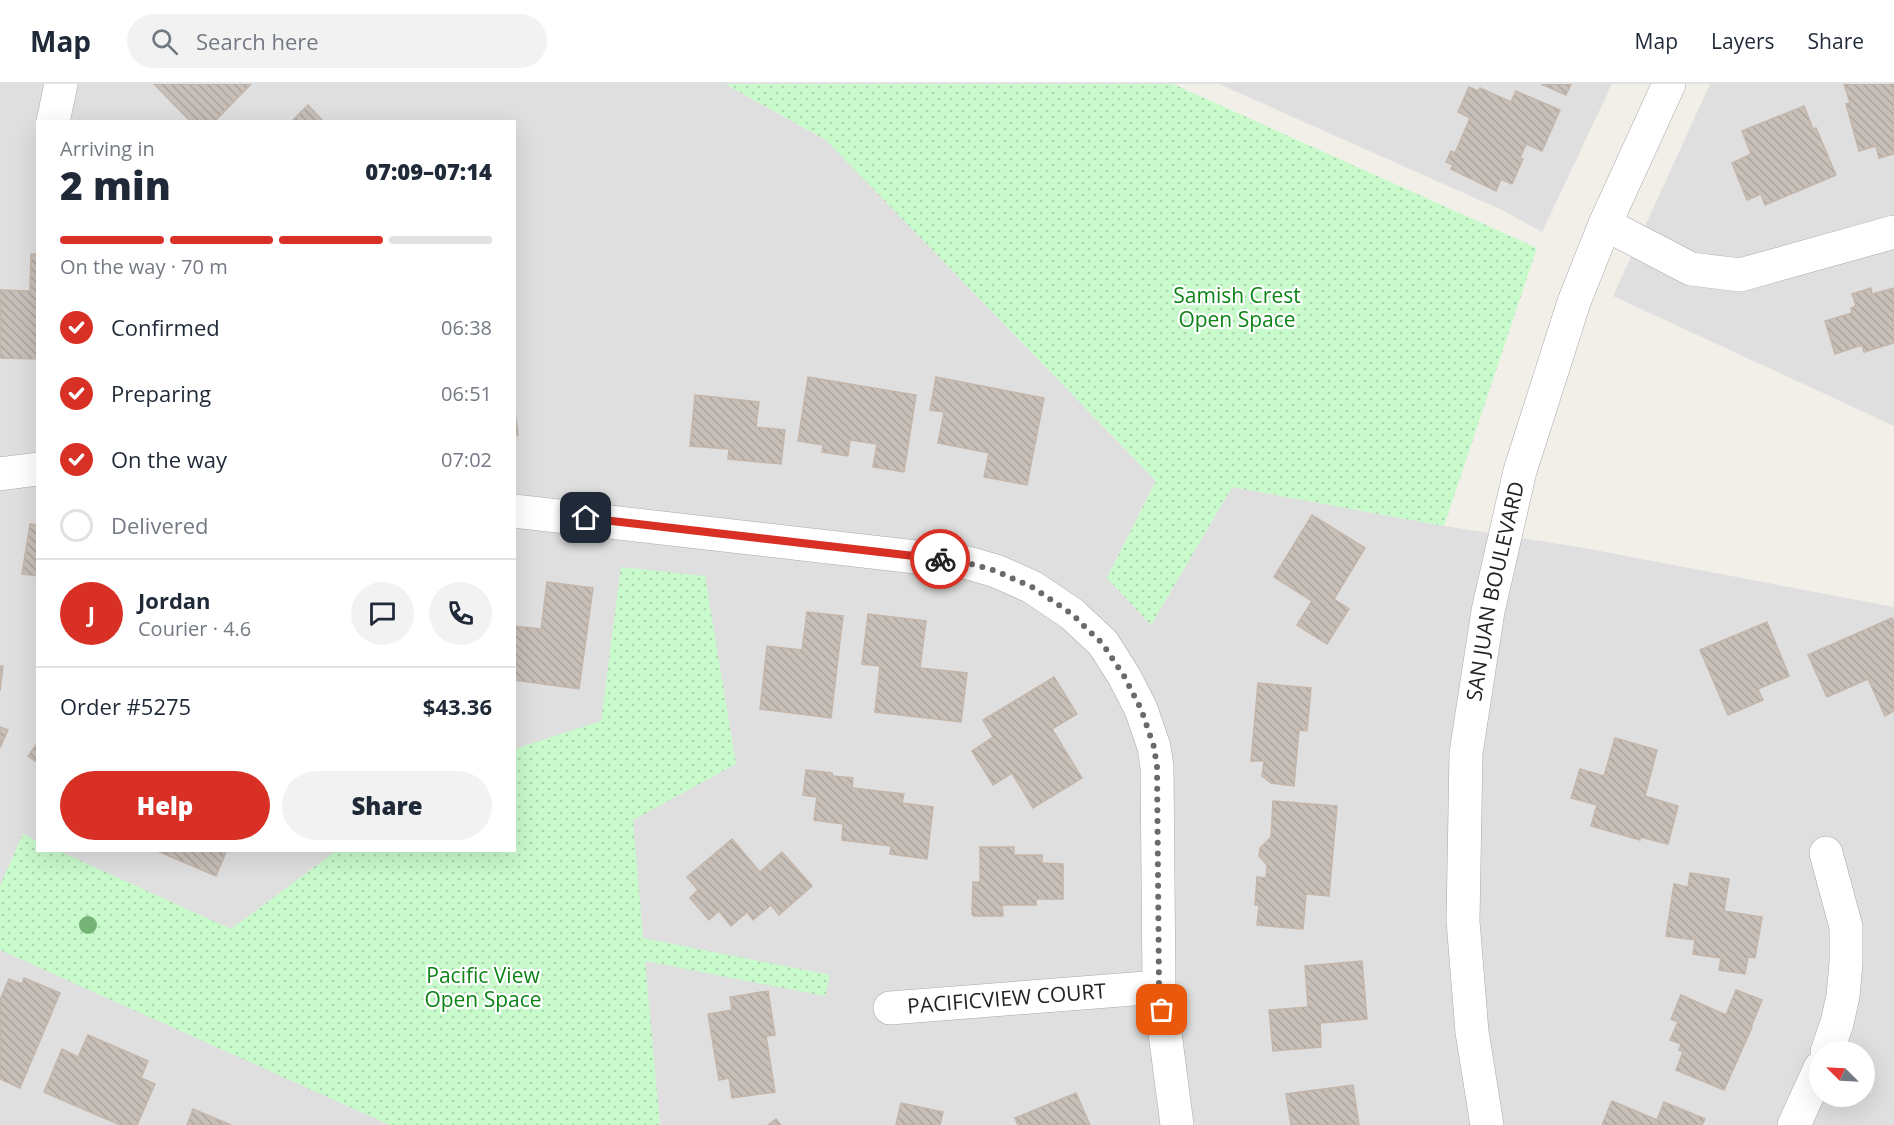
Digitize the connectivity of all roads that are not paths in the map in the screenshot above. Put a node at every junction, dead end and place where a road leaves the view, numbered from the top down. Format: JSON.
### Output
{"nodes":[{"id":1,"x":61,"y":84,"type":"edge"},
{"id":2,"x":1669,"y":84,"type":"edge"},
{"id":3,"x":53,"y":120,"type":"edge"},
{"id":4,"x":1605,"y":224,"type":"junction"},
{"id":5,"x":1894,"y":232,"type":"edge"},
{"id":6,"x":36,"y":469,"type":"edge"},
{"id":7,"x":0,"y":474,"type":"edge"},
{"id":8,"x":516,"y":511,"type":"edge"},
{"id":9,"x":1826,"y":853,"type":"dead end"},
{"id":10,"x":1159,"y":987,"type":"junction"},
{"id":11,"x":890,"y":1008,"type":"dead end"},
{"id":12,"x":1831,"y":1041,"type":"edge"},
{"id":13,"x":1809,"y":1092,"type":"edge"},
{"id":14,"x":1177,"y":1125,"type":"edge"},
{"id":15,"x":1487,"y":1125,"type":"edge"},
{"id":16,"x":1794,"y":1125,"type":"edge"}],
"edges":[{"from":1,"to":3,"type":"street"},
{"from":2,"to":4,"type":"street","name":"SAN JUAN BOULEVARD"},
{"from":4,"to":5,"type":"street"},
{"from":4,"to":15,"type":"street","name":"SAN JUAN BOULEVARD"},
{"from":6,"to":7,"type":"street"},
{"from":8,"to":10,"type":"street"},
{"from":9,"to":12,"type":"street"},
{"from":10,"to":11,"type":"street","name":"PACIFICVIEW COURT"},
{"from":10,"to":14,"type":"street"},
{"from":13,"to":16,"type":"street"}]}
